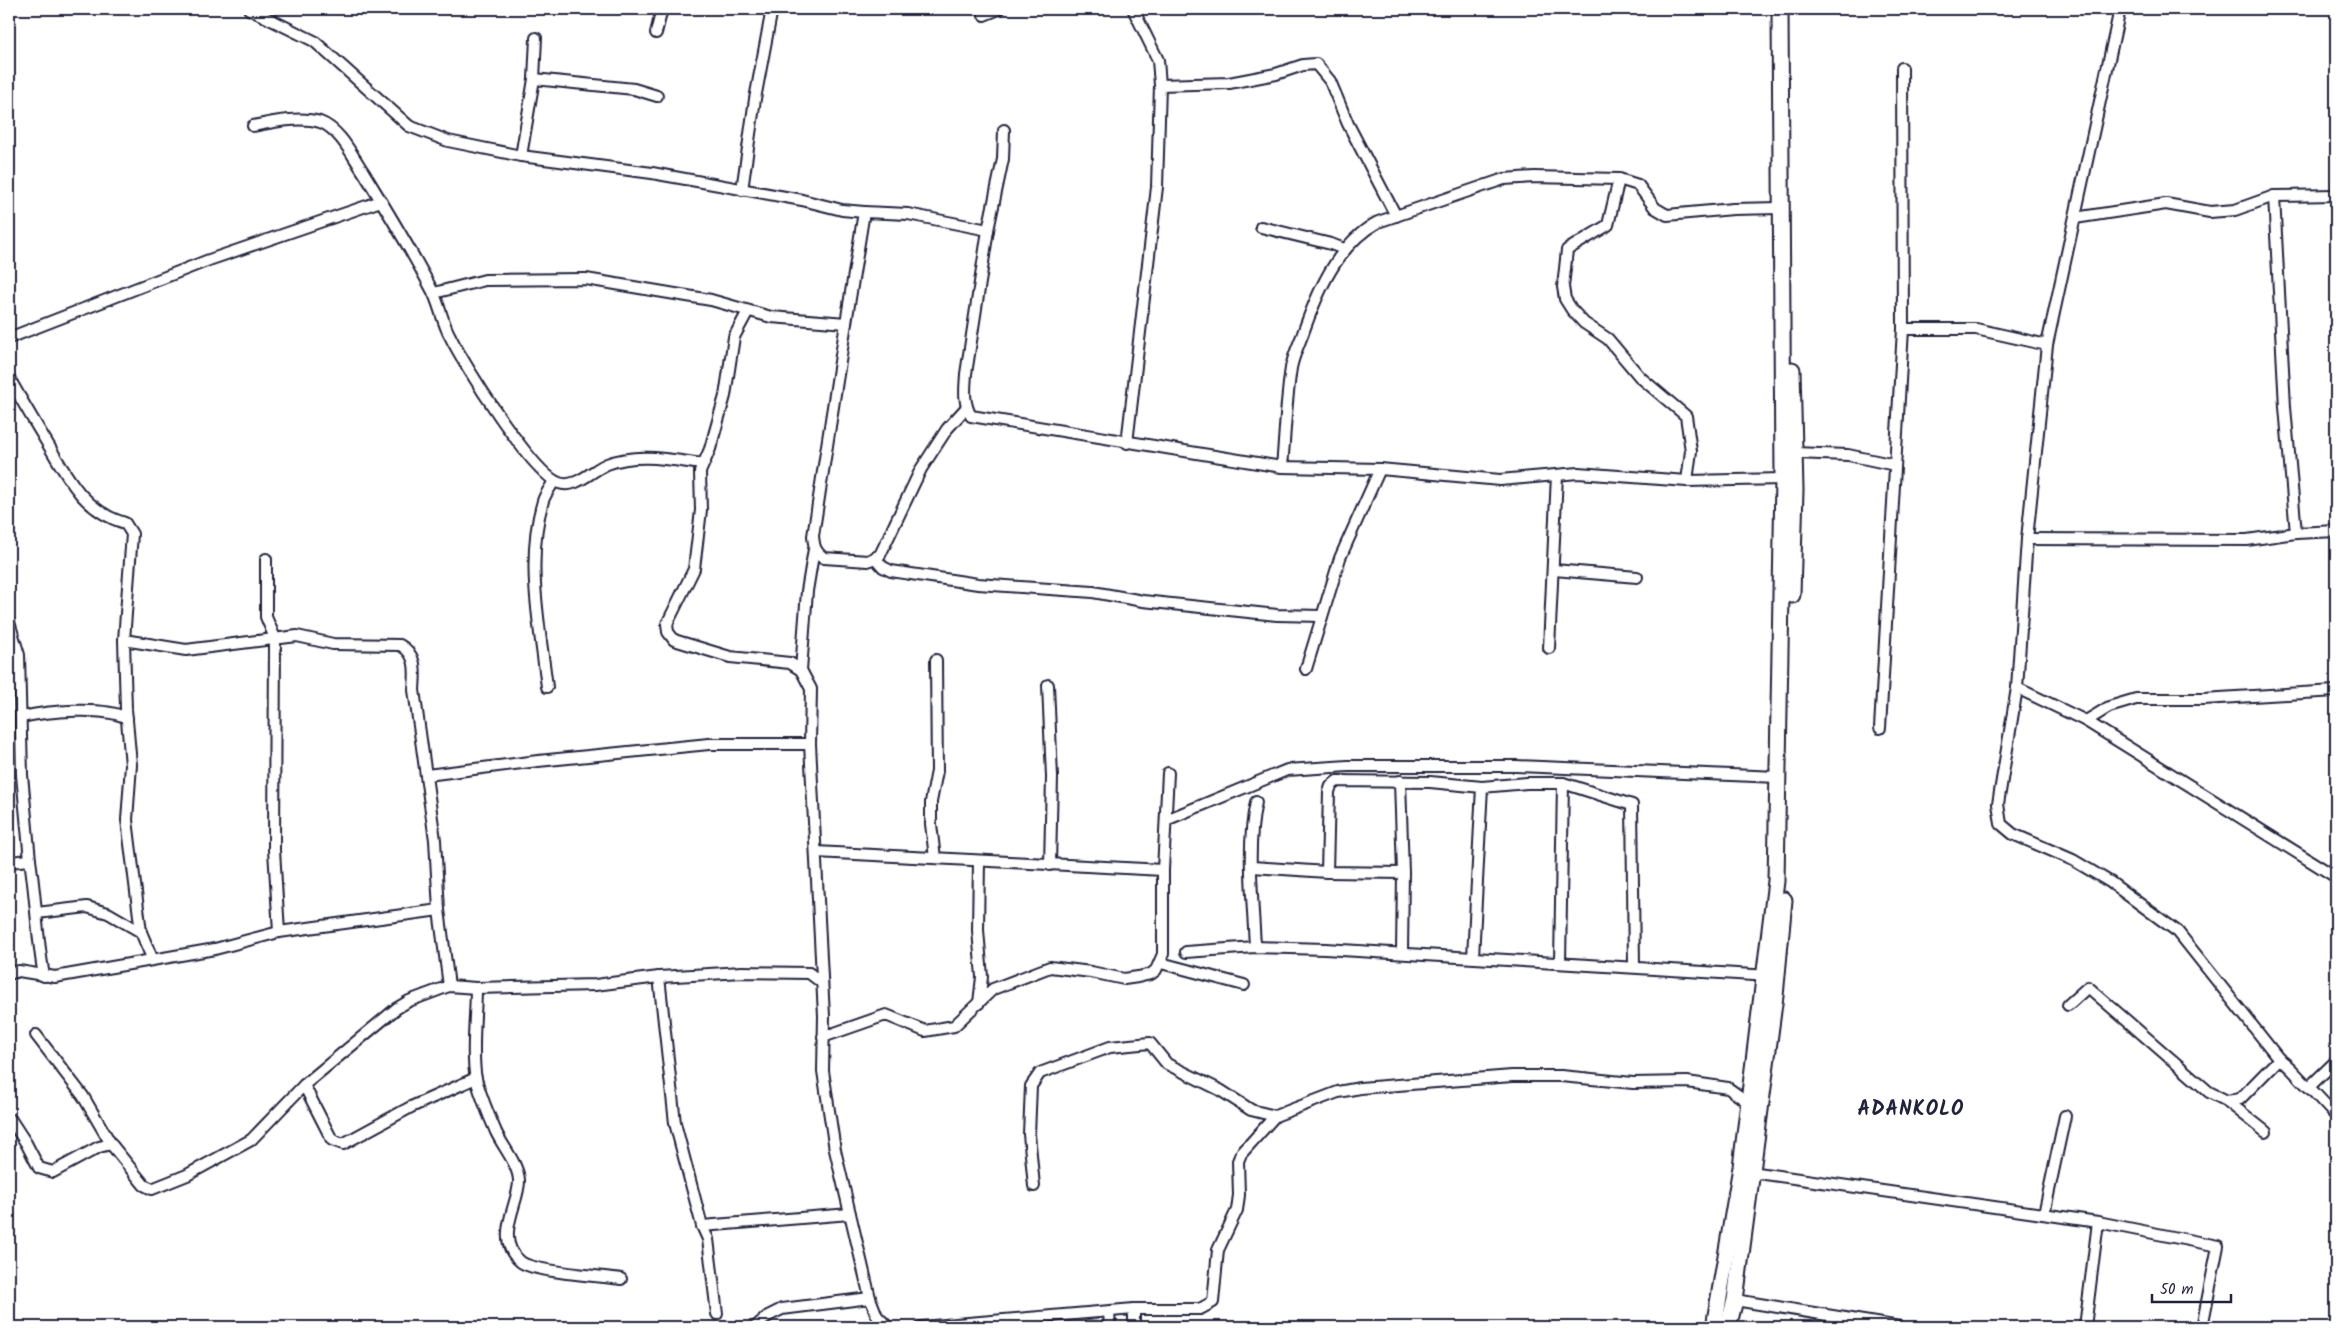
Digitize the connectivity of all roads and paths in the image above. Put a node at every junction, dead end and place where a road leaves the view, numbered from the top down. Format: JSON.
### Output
{"nodes":[{"id":1,"x":249,"y":9,"type":"edge"},
{"id":2,"x":662,"y":9,"type":"edge"},
{"id":3,"x":772,"y":9,"type":"edge"},
{"id":4,"x":999,"y":9,"type":"edge"},
{"id":5,"x":1133,"y":9,"type":"edge"},
{"id":6,"x":1780,"y":9,"type":"edge"},
{"id":7,"x":1790,"y":9,"type":"edge"},
{"id":8,"x":2120,"y":9,"type":"edge"},
{"id":9,"x":984,"y":15,"type":"dead end"},
{"id":10,"x":656,"y":33,"type":"dead end"},
{"id":11,"x":536,"y":38,"type":"dead end"},
{"id":12,"x":1902,"y":68,"type":"dead end"},
{"id":13,"x":534,"y":79,"type":"junction"},
{"id":14,"x":1160,"y":85,"type":"junction"},
{"id":15,"x":657,"y":96,"type":"dead end"},
{"id":16,"x":253,"y":126,"type":"dead end"},
{"id":17,"x":1004,"y":130,"type":"dead end"},
{"id":18,"x":521,"y":156,"type":"junction"},
{"id":19,"x":1619,"y":179,"type":"junction"},
{"id":20,"x":742,"y":190,"type":"junction"},
{"id":21,"x":2336,"y":195,"type":"edge"},
{"id":22,"x":2274,"y":196,"type":"junction"},
{"id":23,"x":381,"y":201,"type":"junction"},
{"id":24,"x":1780,"y":208,"type":"junction"},
{"id":25,"x":864,"y":212,"type":"junction"},
{"id":26,"x":1396,"y":216,"type":"junction"},
{"id":27,"x":2075,"y":218,"type":"junction"},
{"id":28,"x":1261,"y":227,"type":"dead end"},
{"id":29,"x":988,"y":230,"type":"junction"},
{"id":30,"x":1344,"y":250,"type":"junction"},
{"id":31,"x":434,"y":293,"type":"junction"},
{"id":32,"x":748,"y":311,"type":"junction"},
{"id":33,"x":846,"y":323,"type":"junction"},
{"id":34,"x":1903,"y":328,"type":"junction"},
{"id":35,"x":9,"y":338,"type":"edge"},
{"id":36,"x":2047,"y":346,"type":"junction"},
{"id":37,"x":9,"y":378,"type":"edge"},
{"id":38,"x":966,"y":408,"type":"junction"},
{"id":39,"x":1127,"y":443,"type":"junction"},
{"id":40,"x":1794,"y":453,"type":"junction"},
{"id":41,"x":704,"y":464,"type":"junction"},
{"id":42,"x":1895,"y":465,"type":"junction"},
{"id":43,"x":1282,"y":467,"type":"junction"},
{"id":44,"x":1380,"y":469,"type":"junction"},
{"id":45,"x":1557,"y":475,"type":"junction"},
{"id":46,"x":1783,"y":479,"type":"junction"},
{"id":47,"x":554,"y":481,"type":"junction"},
{"id":48,"x":1687,"y":481,"type":"junction"},
{"id":49,"x":2336,"y":531,"type":"edge"},
{"id":50,"x":2296,"y":533,"type":"junction"},
{"id":51,"x":2027,"y":539,"type":"junction"},
{"id":52,"x":814,"y":549,"type":"junction"},
{"id":53,"x":875,"y":558,"type":"junction"},
{"id":54,"x":266,"y":559,"type":"dead end"},
{"id":55,"x":1554,"y":570,"type":"junction"},
{"id":56,"x":1637,"y":577,"type":"dead end"},
{"id":57,"x":1322,"y":616,"type":"junction"},
{"id":58,"x":9,"y":622,"type":"edge"},
{"id":59,"x":275,"y":638,"type":"junction"},
{"id":60,"x":124,"y":640,"type":"junction"},
{"id":61,"x":1549,"y":648,"type":"dead end"},
{"id":62,"x":936,"y":660,"type":"dead end"},
{"id":63,"x":1306,"y":669,"type":"dead end"},
{"id":64,"x":801,"y":670,"type":"junction"},
{"id":65,"x":1048,"y":685,"type":"dead end"},
{"id":66,"x":547,"y":687,"type":"dead end"},
{"id":67,"x":2016,"y":688,"type":"junction"},
{"id":68,"x":2336,"y":691,"type":"edge"},
{"id":69,"x":22,"y":717,"type":"junction"},
{"id":70,"x":127,"y":718,"type":"junction"},
{"id":71,"x":2086,"y":721,"type":"junction"},
{"id":72,"x":1880,"y":728,"type":"dead end"},
{"id":73,"x":810,"y":744,"type":"junction"},
{"id":74,"x":1168,"y":773,"type":"dead end"},
{"id":75,"x":427,"y":775,"type":"junction"},
{"id":76,"x":1778,"y":776,"type":"junction"},
{"id":77,"x":1400,"y":781,"type":"junction"},
{"id":78,"x":1563,"y":784,"type":"junction"},
{"id":79,"x":1482,"y":787,"type":"junction"},
{"id":80,"x":1256,"y":802,"type":"dead end"},
{"id":81,"x":1166,"y":820,"type":"junction"},
{"id":82,"x":816,"y":852,"type":"junction"},
{"id":83,"x":935,"y":858,"type":"junction"},
{"id":84,"x":30,"y":860,"type":"junction"},
{"id":85,"x":979,"y":861,"type":"junction"},
{"id":86,"x":9,"y":862,"type":"edge"},
{"id":87,"x":1050,"y":865,"type":"junction"},
{"id":88,"x":1252,"y":866,"type":"junction"},
{"id":89,"x":1163,"y":870,"type":"junction"},
{"id":90,"x":1327,"y":872,"type":"junction"},
{"id":91,"x":1403,"y":873,"type":"junction"},
{"id":92,"x":2336,"y":877,"type":"edge"},
{"id":93,"x":439,"y":910,"type":"junction"},
{"id":94,"x":37,"y":913,"type":"junction"},
{"id":95,"x":141,"y":932,"type":"junction"},
{"id":96,"x":279,"y":932,"type":"junction"},
{"id":97,"x":1255,"y":947,"type":"junction"},
{"id":98,"x":1186,"y":952,"type":"dead end"},
{"id":99,"x":1402,"y":952,"type":"junction"},
{"id":100,"x":1474,"y":957,"type":"junction"},
{"id":101,"x":152,"y":958,"type":"junction"},
{"id":102,"x":1560,"y":962,"type":"junction"},
{"id":103,"x":1161,"y":963,"type":"junction"},
{"id":104,"x":1634,"y":966,"type":"junction"},
{"id":105,"x":9,"y":974,"type":"edge"},
{"id":106,"x":44,"y":976,"type":"junction"},
{"id":107,"x":1770,"y":976,"type":"junction"},
{"id":108,"x":659,"y":977,"type":"junction"},
{"id":109,"x":821,"y":982,"type":"junction"},
{"id":110,"x":1244,"y":985,"type":"dead end"},
{"id":111,"x":449,"y":986,"type":"junction"},
{"id":112,"x":476,"y":988,"type":"junction"},
{"id":113,"x":980,"y":1004,"type":"junction"},
{"id":114,"x":2068,"y":1005,"type":"dead end"},
{"id":115,"x":36,"y":1035,"type":"dead end"},
{"id":116,"x":823,"y":1037,"type":"junction"},
{"id":117,"x":2279,"y":1059,"type":"junction"},
{"id":118,"x":2336,"y":1061,"type":"edge"},
{"id":119,"x":476,"y":1078,"type":"junction"},
{"id":120,"x":304,"y":1085,"type":"junction"},
{"id":121,"x":2309,"y":1087,"type":"junction"},
{"id":122,"x":2227,"y":1101,"type":"junction"},
{"id":123,"x":1749,"y":1103,"type":"junction"},
{"id":124,"x":1275,"y":1116,"type":"junction"},
{"id":125,"x":2065,"y":1116,"type":"dead end"},
{"id":126,"x":2336,"y":1116,"type":"edge"},
{"id":127,"x":10,"y":1119,"type":"edge"},
{"id":128,"x":2266,"y":1132,"type":"dead end"},
{"id":129,"x":111,"y":1144,"type":"junction"},
{"id":130,"x":1750,"y":1172,"type":"junction"},
{"id":131,"x":1034,"y":1186,"type":"dead end"},
{"id":132,"x":850,"y":1214,"type":"junction"},
{"id":133,"x":2044,"y":1214,"type":"junction"},
{"id":134,"x":2098,"y":1222,"type":"junction"},
{"id":135,"x":702,"y":1226,"type":"junction"},
{"id":136,"x":621,"y":1278,"type":"dead end"},
{"id":137,"x":870,"y":1298,"type":"junction"},
{"id":138,"x":1735,"y":1300,"type":"junction"},
{"id":139,"x":1134,"y":1310,"type":"junction"},
{"id":140,"x":1109,"y":1312,"type":"junction"},
{"id":141,"x":717,"y":1314,"type":"dead end"},
{"id":142,"x":755,"y":1327,"type":"edge"},
{"id":143,"x":888,"y":1327,"type":"edge"},
{"id":144,"x":921,"y":1327,"type":"edge"},
{"id":145,"x":1110,"y":1327,"type":"edge"},
{"id":146,"x":1134,"y":1327,"type":"edge"},
{"id":147,"x":1714,"y":1327,"type":"edge"},
{"id":148,"x":1728,"y":1327,"type":"edge"},
{"id":149,"x":1900,"y":1327,"type":"edge"},
{"id":150,"x":2085,"y":1327,"type":"edge"},
{"id":151,"x":2202,"y":1327,"type":"edge"}],
"edges":[{"from":1,"to":18,"type":"street"},
{"from":2,"to":10,"type":"street"},
{"from":3,"to":20,"type":"street"},
{"from":4,"to":9,"type":"street"},
{"from":5,"to":14,"type":"street"},
{"from":6,"to":24,"type":"main road"},
{"from":7,"to":40,"type":"main road"},
{"from":8,"to":27,"type":"street"},
{"from":11,"to":13,"type":"street"},
{"from":12,"to":34,"type":"street"},
{"from":13,"to":15,"type":"street"},
{"from":13,"to":18,"type":"street"},
{"from":14,"to":26,"type":"street"},
{"from":14,"to":39,"type":"street"},
{"from":16,"to":23,"type":"street"},
{"from":17,"to":29,"type":"street"},
{"from":18,"to":20,"type":"street"},
{"from":19,"to":24,"type":"street"},
{"from":19,"to":26,"type":"street"},
{"from":19,"to":48,"type":"street"},
{"from":20,"to":25,"type":"street"},
{"from":21,"to":22,"type":"street"},
{"from":22,"to":27,"type":"street"},
{"from":22,"to":50,"type":"street"},
{"from":23,"to":31,"type":"street"},
{"from":23,"to":35,"type":"street"},
{"from":24,"to":46,"type":"main road"},
{"from":25,"to":29,"type":"street"},
{"from":25,"to":33,"type":"street"},
{"from":26,"to":30,"type":"street"},
{"from":27,"to":36,"type":"street"},
{"from":28,"to":30,"type":"street"},
{"from":29,"to":38,"type":"street"},
{"from":30,"to":43,"type":"street"},
{"from":31,"to":32,"type":"street"},
{"from":31,"to":47,"type":"street"},
{"from":32,"to":33,"type":"street"},
{"from":32,"to":41,"type":"street"},
{"from":33,"to":52,"type":"street"},
{"from":34,"to":36,"type":"street"},
{"from":34,"to":42,"type":"street"},
{"from":36,"to":51,"type":"street"},
{"from":37,"to":60,"type":"street"},
{"from":38,"to":39,"type":"street"},
{"from":38,"to":53,"type":"street"},
{"from":39,"to":43,"type":"street"},
{"from":40,"to":42,"type":"street"},
{"from":40,"to":107,"type":"main road"},
{"from":41,"to":47,"type":"street"},
{"from":41,"to":64,"type":"street"},
{"from":42,"to":72,"type":"street"},
{"from":43,"to":44,"type":"street"},
{"from":44,"to":45,"type":"street"},
{"from":44,"to":57,"type":"street"},
{"from":45,"to":48,"type":"street"},
{"from":45,"to":55,"type":"street"},
{"from":46,"to":48,"type":"street"},
{"from":46,"to":76,"type":"main road"},
{"from":47,"to":66,"type":"street"},
{"from":49,"to":50,"type":"street"},
{"from":50,"to":51,"type":"street"},
{"from":51,"to":67,"type":"street"},
{"from":52,"to":53,"type":"street"},
{"from":52,"to":64,"type":"street"},
{"from":53,"to":57,"type":"street"},
{"from":54,"to":59,"type":"street"},
{"from":55,"to":56,"type":"street"},
{"from":55,"to":61,"type":"street"},
{"from":57,"to":63,"type":"street"},
{"from":58,"to":69,"type":"street"},
{"from":59,"to":60,"type":"street"},
{"from":59,"to":75,"type":"street"},
{"from":59,"to":96,"type":"street"},
{"from":60,"to":70,"type":"street"},
{"from":62,"to":83,"type":"street"},
{"from":64,"to":73,"type":"street"},
{"from":65,"to":87,"type":"street"},
{"from":67,"to":71,"type":"street"},
{"from":67,"to":117,"type":"street"},
{"from":68,"to":71,"type":"street"},
{"from":69,"to":70,"type":"street"},
{"from":69,"to":84,"type":"street"},
{"from":70,"to":95,"type":"street"},
{"from":71,"to":92,"type":"street"},
{"from":73,"to":75,"type":"street"},
{"from":73,"to":82,"type":"street"},
{"from":74,"to":81,"type":"street"},
{"from":75,"to":93,"type":"street"},
{"from":76,"to":81,"type":"street"},
{"from":76,"to":107,"type":"main road"},
{"from":77,"to":79,"type":"street"},
{"from":77,"to":90,"type":"street"},
{"from":77,"to":91,"type":"street"},
{"from":78,"to":79,"type":"street"},
{"from":78,"to":102,"type":"street"},
{"from":78,"to":104,"type":"street"},
{"from":79,"to":100,"type":"street"},
{"from":80,"to":88,"type":"street"},
{"from":81,"to":89,"type":"street"},
{"from":82,"to":83,"type":"street"},
{"from":82,"to":109,"type":"street"},
{"from":83,"to":85,"type":"street"},
{"from":84,"to":86,"type":"street"},
{"from":84,"to":94,"type":"street"},
{"from":85,"to":87,"type":"street"},
{"from":85,"to":113,"type":"street"},
{"from":87,"to":89,"type":"street"},
{"from":88,"to":90,"type":"street"},
{"from":88,"to":97,"type":"street"},
{"from":89,"to":103,"type":"street"},
{"from":90,"to":91,"type":"street"},
{"from":91,"to":99,"type":"street"},
{"from":93,"to":96,"type":"street"},
{"from":93,"to":111,"type":"street"},
{"from":94,"to":95,"type":"street"},
{"from":94,"to":106,"type":"street"},
{"from":95,"to":101,"type":"street"},
{"from":96,"to":101,"type":"street"},
{"from":97,"to":98,"type":"street"},
{"from":97,"to":99,"type":"street"},
{"from":99,"to":100,"type":"street"},
{"from":100,"to":102,"type":"street"},
{"from":101,"to":106,"type":"street"},
{"from":102,"to":104,"type":"street"},
{"from":103,"to":110,"type":"street"},
{"from":103,"to":113,"type":"street"},
{"from":104,"to":107,"type":"street"},
{"from":105,"to":106,"type":"street"},
{"from":107,"to":123,"type":"main road"},
{"from":107,"to":130,"type":"main road"},
{"from":108,"to":109,"type":"street"},
{"from":108,"to":112,"type":"street"},
{"from":108,"to":135,"type":"street"},
{"from":109,"to":116,"type":"street"},
{"from":111,"to":112,"type":"street"},
{"from":111,"to":120,"type":"street"},
{"from":112,"to":119,"type":"street"},
{"from":113,"to":116,"type":"street"},
{"from":114,"to":122,"type":"street"},
{"from":115,"to":129,"type":"street"},
{"from":116,"to":132,"type":"street"},
{"from":117,"to":121,"type":"street"},
{"from":117,"to":122,"type":"street"},
{"from":118,"to":121,"type":"street"},
{"from":119,"to":120,"type":"street"},
{"from":119,"to":136,"type":"street"},
{"from":120,"to":129,"type":"street"},
{"from":121,"to":126,"type":"street"},
{"from":122,"to":128,"type":"street"},
{"from":123,"to":124,"type":"street"},
{"from":123,"to":147,"type":"main road"},
{"from":124,"to":131,"type":"street"},
{"from":124,"to":139,"type":"street"},
{"from":125,"to":133,"type":"street"},
{"from":127,"to":129,"type":"street"},
{"from":130,"to":133,"type":"street"},
{"from":130,"to":138,"type":"main road"},
{"from":132,"to":135,"type":"street"},
{"from":132,"to":137,"type":"street"},
{"from":133,"to":134,"type":"street"},
{"from":134,"to":150,"type":"street"},
{"from":134,"to":151,"type":"street"},
{"from":135,"to":141,"type":"street"},
{"from":137,"to":142,"type":"street"},
{"from":137,"to":143,"type":"street"},
{"from":138,"to":148,"type":"main road"},
{"from":138,"to":149,"type":"street"},
{"from":139,"to":140,"type":"street"},
{"from":139,"to":146,"type":"street"},
{"from":140,"to":144,"type":"street"},
{"from":140,"to":145,"type":"street"}]}
